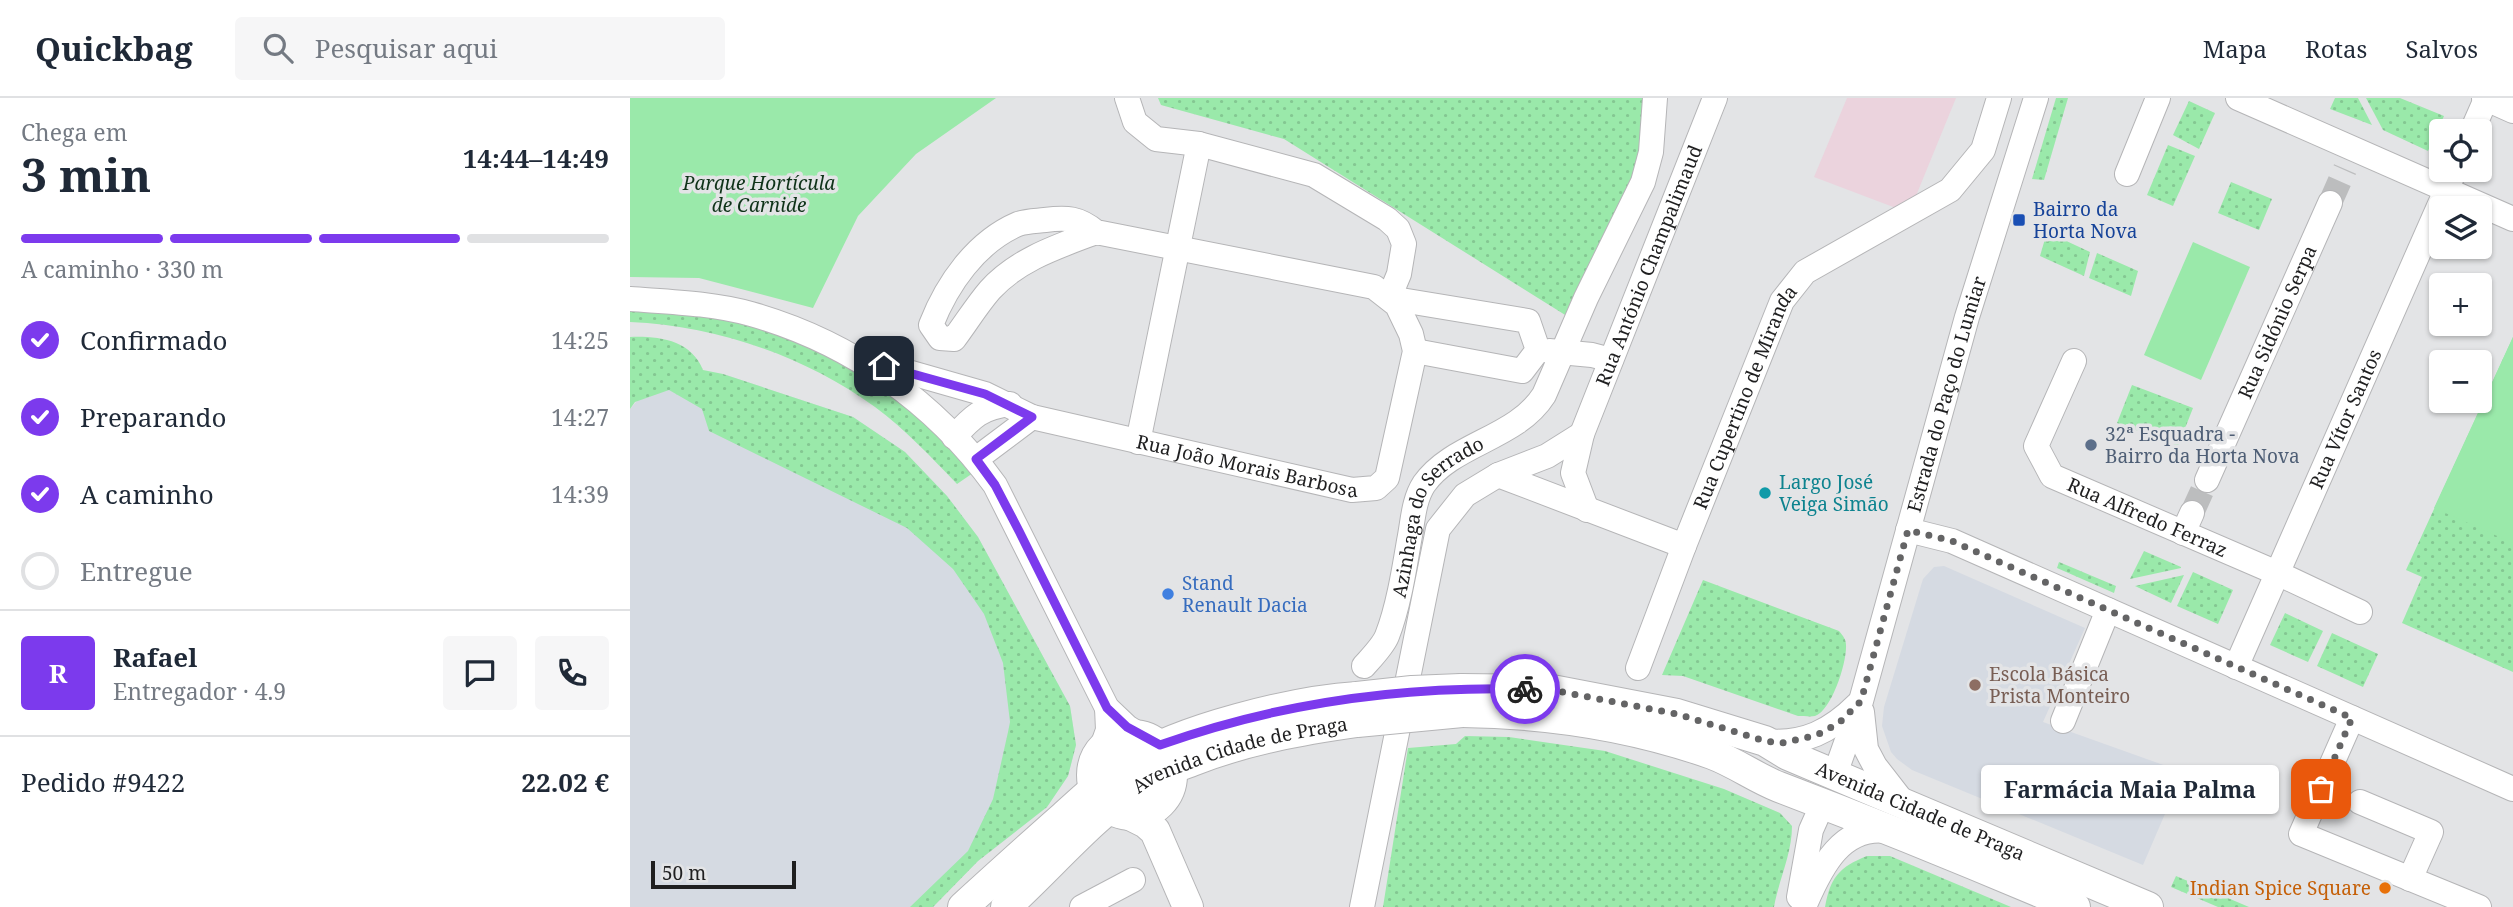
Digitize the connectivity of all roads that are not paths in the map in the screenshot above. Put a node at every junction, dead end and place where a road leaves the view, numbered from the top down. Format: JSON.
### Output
{"nodes":[{"id":1,"x":1127,"y":98,"type":"edge"},
{"id":2,"x":1656,"y":98,"type":"edge"},
{"id":3,"x":1715,"y":98,"type":"edge"},
{"id":4,"x":1999,"y":98,"type":"edge"},
{"id":5,"x":2036,"y":98,"type":"edge"},
{"id":6,"x":2158,"y":98,"type":"edge"},
{"id":7,"x":2238,"y":98,"type":"edge"},
{"id":8,"x":2485,"y":98,"type":"edge"},
{"id":9,"x":2513,"y":111,"type":"edge"},
{"id":10,"x":2477,"y":119,"type":"edge"},
{"id":11,"x":1199,"y":144,"type":"junction"},
{"id":12,"x":2127,"y":174,"type":"dead end"},
{"id":13,"x":2429,"y":176,"type":"edge"},
{"id":14,"x":2449,"y":182,"type":"edge"},
{"id":15,"x":2453,"y":182,"type":"edge"},
{"id":16,"x":2330,"y":203,"type":"tunnel mouth"},
{"id":17,"x":2513,"y":219,"type":"edge"},
{"id":18,"x":1096,"y":232,"type":"junction"},
{"id":19,"x":1178,"y":247,"type":"junction"},
{"id":20,"x":1389,"y":298,"type":"junction"},
{"id":21,"x":630,"y":299,"type":"edge"},
{"id":22,"x":1538,"y":350,"type":"junction"},
{"id":23,"x":1415,"y":351,"type":"junction"},
{"id":24,"x":1564,"y":353,"type":"junction"},
{"id":25,"x":859,"y":358,"type":"junction"},
{"id":26,"x":1611,"y":360,"type":"junction"},
{"id":27,"x":2074,"y":361,"type":"dead end"},
{"id":28,"x":1522,"y":371,"type":"junction"},
{"id":29,"x":1545,"y":395,"type":"junction"},
{"id":30,"x":1010,"y":404,"type":"junction"},
{"id":31,"x":1032,"y":417,"type":"junction"},
{"id":32,"x":1582,"y":433,"type":"junction"},
{"id":33,"x":954,"y":437,"type":"junction"},
{"id":34,"x":1138,"y":442,"type":"junction"},
{"id":35,"x":976,"y":459,"type":"junction"},
{"id":36,"x":1499,"y":475,"type":"junction"},
{"id":37,"x":2207,"y":480,"type":"tunnel mouth"},
{"id":38,"x":1587,"y":510,"type":"junction"},
{"id":39,"x":1908,"y":530,"type":"junction"},
{"id":40,"x":1684,"y":546,"type":"junction"},
{"id":41,"x":2277,"y":573,"type":"junction"},
{"id":42,"x":2108,"y":610,"type":"junction"},
{"id":43,"x":2360,"y":612,"type":"dead end"},
{"id":44,"x":1364,"y":666,"type":"dead end"},
{"id":45,"x":2236,"y":667,"type":"junction"},
{"id":46,"x":1639,"y":668,"type":"dead end"},
{"id":47,"x":1461,"y":700,"type":"junction"},
{"id":48,"x":1861,"y":701,"type":"junction"},
{"id":49,"x":1107,"y":708,"type":"junction"},
{"id":50,"x":2352,"y":718,"type":"junction"},
{"id":51,"x":2063,"y":721,"type":"dead end"},
{"id":52,"x":1765,"y":741,"type":"junction"},
{"id":53,"x":1102,"y":747,"type":"junction"},
{"id":54,"x":1157,"y":749,"type":"junction"},
{"id":55,"x":1715,"y":755,"type":"junction"},
{"id":56,"x":1830,"y":767,"type":"junction"},
{"id":57,"x":2513,"y":789,"type":"edge"},
{"id":58,"x":1903,"y":802,"type":"junction"},
{"id":59,"x":2360,"y":802,"type":"dead end"},
{"id":60,"x":1822,"y":803,"type":"junction"},
{"id":61,"x":1111,"y":804,"type":"junction"},
{"id":62,"x":1159,"y":804,"type":"junction"},
{"id":63,"x":1904,"y":835,"type":"junction"},
{"id":64,"x":1159,"y":838,"type":"junction"},
{"id":65,"x":2410,"y":879,"type":"junction"},
{"id":66,"x":1133,"y":880,"type":"dead end"},
{"id":67,"x":963,"y":907,"type":"edge"},
{"id":68,"x":1006,"y":907,"type":"edge"},
{"id":69,"x":1082,"y":907,"type":"edge"},
{"id":70,"x":1188,"y":907,"type":"edge"},
{"id":71,"x":1362,"y":907,"type":"edge"},
{"id":72,"x":1798,"y":907,"type":"edge"},
{"id":73,"x":1804,"y":907,"type":"edge"},
{"id":74,"x":2075,"y":907,"type":"edge"},
{"id":75,"x":2148,"y":907,"type":"edge"},
{"id":76,"x":2479,"y":907,"type":"edge"}],
"edges":[{"from":1,"to":11,"type":"street"},
{"from":2,"to":24,"type":"street","name":"Azinhaga do Serrado"},
{"from":3,"to":26,"type":"street","name":"Rua António Champalimaud"},
{"from":4,"to":40,"type":"street","name":"Rua Cupertino de Miranda"},
{"from":5,"to":39,"type":"street","name":"Estrada do Paço do Lumiar"},
{"from":6,"to":12,"type":"street"},
{"from":7,"to":13,"type":"street"},
{"from":8,"to":9,"type":"street"},
{"from":8,"to":10,"type":"street"},
{"from":11,"to":19,"type":"street"},
{"from":11,"to":20,"type":"street"},
{"from":14,"to":41,"type":"street","name":"Rua Vítor Santos"},
{"from":15,"to":17,"type":"street"},
{"from":16,"to":37,"type":"street","name":"Rua Sidónio Serpa"},
{"from":18,"to":18,"type":"street"},
{"from":18,"to":19,"type":"street"},
{"from":19,"to":20,"type":"street"},
{"from":19,"to":34,"type":"street"},
{"from":20,"to":22,"type":"street"},
{"from":20,"to":23,"type":"street"},
{"from":21,"to":25,"type":"street"},
{"from":22,"to":24,"type":"street"},
{"from":22,"to":28,"type":"street"},
{"from":23,"to":28,"type":"street"},
{"from":23,"to":34,"type":"street","name":"Rua João Morais Barbosa"},
{"from":24,"to":26,"type":"street"},
{"from":24,"to":29,"type":"street","name":"Azinhaga do Serrado"},
{"from":25,"to":30,"type":"street","name":"Rua João Morais Barbosa"},
{"from":25,"to":33,"type":"street"},
{"from":26,"to":32,"type":"street","name":"Rua António Champalimaud"},
{"from":27,"to":41,"type":"street","name":"Rua Alfredo Ferraz"},
{"from":28,"to":29,"type":"street"},
{"from":29,"to":44,"type":"street","name":"Azinhaga do Serrado"},
{"from":30,"to":31,"type":"street","name":"Rua João Morais Barbosa"},
{"from":30,"to":33,"type":"street"},
{"from":31,"to":34,"type":"street","name":"Rua João Morais Barbosa"},
{"from":31,"to":35,"type":"street"},
{"from":32,"to":36,"type":"street"},
{"from":32,"to":38,"type":"street"},
{"from":33,"to":35,"type":"street"},
{"from":35,"to":49,"type":"street"},
{"from":36,"to":38,"type":"street"},
{"from":36,"to":71,"type":"street"},
{"from":38,"to":40,"type":"street"},
{"from":39,"to":42,"type":"street"},
{"from":39,"to":48,"type":"street","name":"Estrada do Paço do Lumiar"},
{"from":40,"to":46,"type":"street","name":"Rua Cupertino de Miranda"},
{"from":41,"to":43,"type":"street","name":"Rua Alfredo Ferraz"},
{"from":41,"to":45,"type":"street","name":"Rua Vítor Santos"},
{"from":42,"to":45,"type":"street"},
{"from":42,"to":51,"type":"street"},
{"from":45,"to":50,"type":"street"},
{"from":47,"to":52,"type":"main road","name":"Avenida Cidade de Praga"},
{"from":47,"to":54,"type":"main road","name":"Avenida Cidade de Praga","bridge":true},
{"from":47,"to":55,"type":"main road","name":"Avenida Cidade de Praga"},
{"from":48,"to":52,"type":"street"},
{"from":48,"to":56,"type":"street","name":"Estrada do Paço do Lumiar"},
{"from":48,"to":58,"type":"street"},
{"from":49,"to":53,"type":"street"},
{"from":49,"to":54,"type":"street"},
{"from":50,"to":57,"type":"street"},
{"from":50,"to":65,"type":"street"},
{"from":52,"to":56,"type":"main road","name":"Avenida Cidade de Praga"},
{"from":53,"to":54,"type":"main road"},
{"from":53,"to":61,"type":"main road"},
{"from":54,"to":61,"type":"main road","name":"Avenida Cidade de Praga"},
{"from":54,"to":62,"type":"main road"},
{"from":55,"to":56,"type":"main road"},
{"from":55,"to":60,"type":"main road","name":"Avenida Cidade de Praga"},
{"from":56,"to":58,"type":"main road","name":"Avenida Cidade de Praga"},
{"from":56,"to":60,"type":"main road"},
{"from":58,"to":75,"type":"main road","name":"Avenida Cidade de Praga"},
{"from":59,"to":65,"type":"street"},
{"from":60,"to":63,"type":"main road","name":"Avenida Cidade de Praga"},
{"from":60,"to":72,"type":"street"},
{"from":61,"to":62,"type":"main road"},
{"from":61,"to":64,"type":"main road"},
{"from":61,"to":67,"type":"main road","name":"Avenida Cidade de Praga"},
{"from":61,"to":68,"type":"main road","name":"Avenida Cidade de Praga"},
{"from":62,"to":64,"type":"main road"},
{"from":63,"to":73,"type":"street"},
{"from":63,"to":74,"type":"main road","name":"Avenida Cidade de Praga"},
{"from":64,"to":70,"type":"main road"},
{"from":65,"to":76,"type":"street"},
{"from":66,"to":69,"type":"street"}]}
